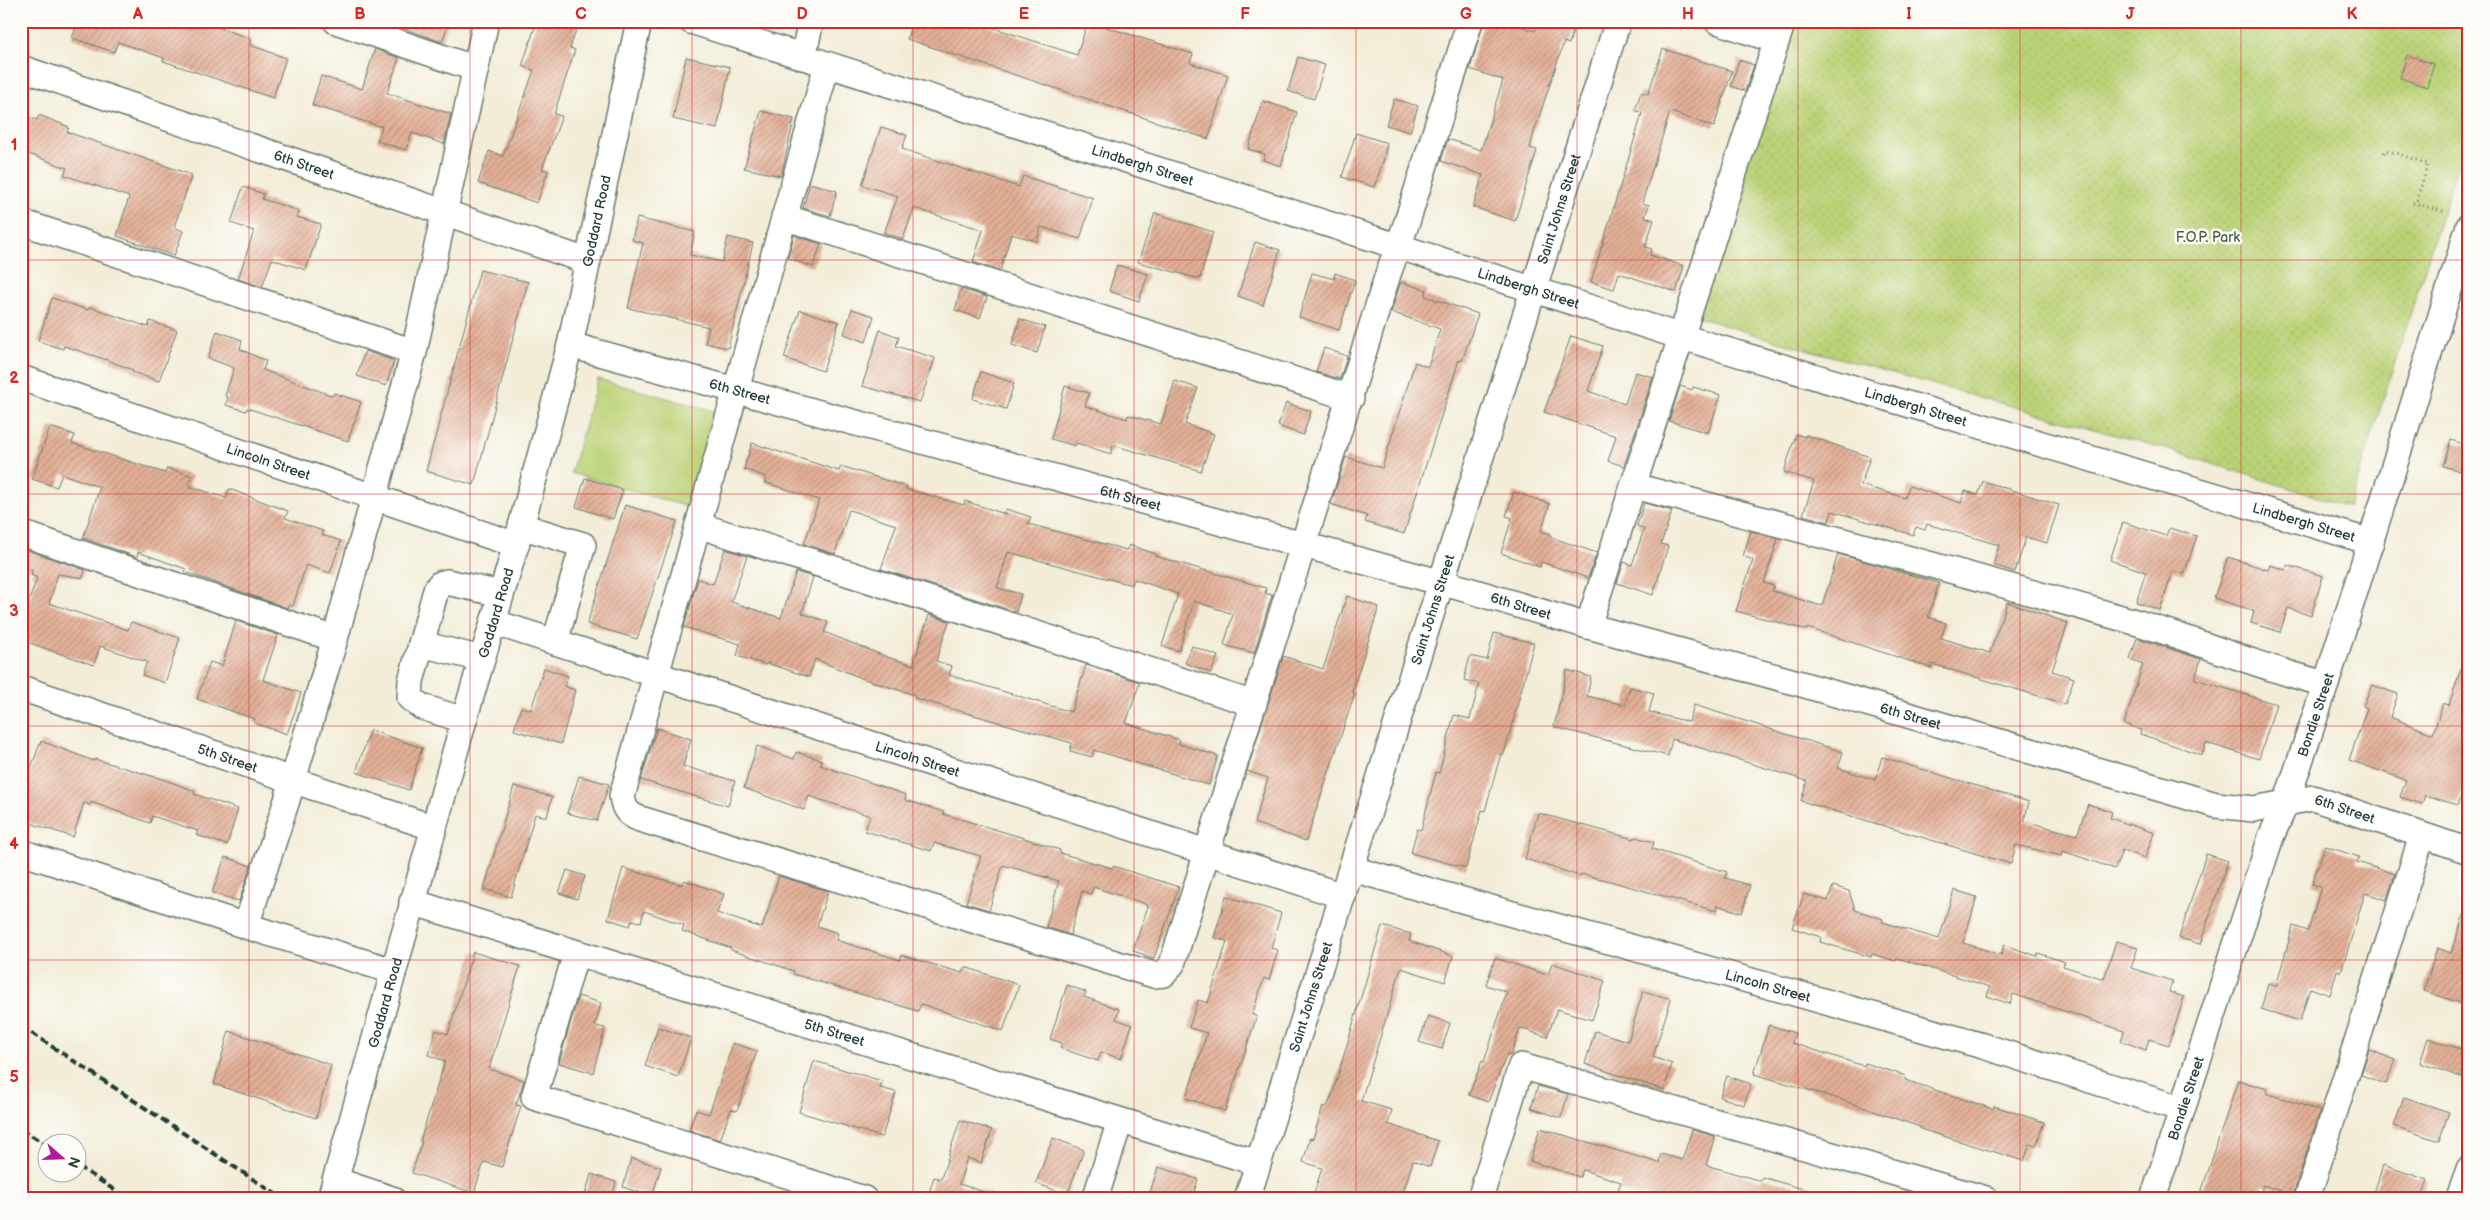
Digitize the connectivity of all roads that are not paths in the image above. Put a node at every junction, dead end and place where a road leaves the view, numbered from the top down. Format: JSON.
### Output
{"nodes":[{"id":1,"x":336,"y":21,"type":"edge"},
{"id":2,"x":486,"y":21,"type":"edge"},
{"id":3,"x":639,"y":21,"type":"edge"},
{"id":4,"x":691,"y":21,"type":"edge"},
{"id":5,"x":811,"y":21,"type":"edge"},
{"id":6,"x":1470,"y":21,"type":"edge"},
{"id":7,"x":1618,"y":21,"type":"edge"},
{"id":8,"x":1716,"y":21,"type":"edge"},
{"id":9,"x":1782,"y":21,"type":"edge"},
{"id":10,"x":1762,"y":36,"type":"dead end"},
{"id":11,"x":803,"y":57,"type":"junction"},
{"id":12,"x":827,"y":65,"type":"junction"},
{"id":13,"x":21,"y":68,"type":"edge"},
{"id":14,"x":476,"y":69,"type":"junction"},
{"id":15,"x":444,"y":212,"type":"junction"},
{"id":16,"x":784,"y":217,"type":"junction"},
{"id":17,"x":21,"y":222,"type":"edge"},
{"id":18,"x":2469,"y":226,"type":"edge"},
{"id":19,"x":1398,"y":247,"type":"junction"},
{"id":20,"x":587,"y":261,"type":"junction"},
{"id":21,"x":1533,"y":290,"type":"junction"},
{"id":22,"x":1682,"y":337,"type":"junction"},
{"id":23,"x":570,"y":346,"type":"junction"},
{"id":24,"x":414,"y":352,"type":"junction"},
{"id":25,"x":21,"y":378,"type":"edge"},
{"id":26,"x":736,"y":391,"type":"junction"},
{"id":27,"x":1351,"y":398,"type":"junction"},
{"id":28,"x":1634,"y":486,"type":"junction"},
{"id":29,"x":374,"y":498,"type":"junction"},
{"id":30,"x":698,"y":525,"type":"junction"},
{"id":31,"x":21,"y":533,"type":"edge"},
{"id":32,"x":518,"y":536,"type":"junction"},
{"id":33,"x":2371,"y":542,"type":"junction"},
{"id":34,"x":1304,"y":546,"type":"junction"},
{"id":35,"x":1442,"y":582,"type":"junction"},
{"id":36,"x":501,"y":594,"type":"junction"},
{"id":37,"x":493,"y":622,"type":"junction"},
{"id":38,"x":1588,"y":626,"type":"junction"},
{"id":39,"x":335,"y":639,"type":"junction"},
{"id":40,"x":555,"y":642,"type":"junction"},
{"id":41,"x":422,"y":644,"type":"junction"},
{"id":42,"x":482,"y":659,"type":"junction"},
{"id":43,"x":656,"y":674,"type":"junction"},
{"id":44,"x":2326,"y":684,"type":"junction"},
{"id":45,"x":21,"y":688,"type":"edge"},
{"id":46,"x":1254,"y":704,"type":"junction"},
{"id":47,"x":464,"y":720,"type":"junction"},
{"id":48,"x":292,"y":780,"type":"junction"},
{"id":49,"x":2286,"y":803,"type":"junction"},
{"id":50,"x":434,"y":828,"type":"junction"},
{"id":51,"x":2422,"y":836,"type":"junction"},
{"id":52,"x":2469,"y":851,"type":"edge"},
{"id":53,"x":21,"y":852,"type":"edge"},
{"id":54,"x":1208,"y":852,"type":"junction"},
{"id":55,"x":1352,"y":869,"type":"junction"},
{"id":56,"x":1343,"y":896,"type":"junction"},
{"id":57,"x":412,"y":902,"type":"junction"},
{"id":58,"x":246,"y":926,"type":"junction"},
{"id":59,"x":576,"y":953,"type":"junction"},
{"id":60,"x":393,"y":971,"type":"junction"},
{"id":61,"x":2182,"y":1109,"type":"junction"},
{"id":62,"x":1120,"y":1121,"type":"junction"},
{"id":63,"x":1258,"y":1164,"type":"junction"},
{"id":64,"x":2469,"y":1169,"type":"edge"},
{"id":65,"x":333,"y":1189,"type":"edge"},
{"id":66,"x":392,"y":1199,"type":"edge"},
{"id":67,"x":864,"y":1199,"type":"edge"},
{"id":68,"x":1095,"y":1199,"type":"edge"},
{"id":69,"x":1247,"y":1199,"type":"edge"},
{"id":70,"x":1480,"y":1199,"type":"edge"},
{"id":71,"x":1986,"y":1199,"type":"edge"},
{"id":72,"x":2153,"y":1199,"type":"edge"},
{"id":73,"x":2307,"y":1199,"type":"edge"},
{"id":74,"x":2459,"y":1199,"type":"edge"}],
"edges":[{"from":1,"to":14,"type":"street"},
{"from":2,"to":14,"type":"street"},
{"from":3,"to":20,"type":"street","name":"Goddard Road"},
{"from":4,"to":11,"type":"street","name":"Lindbergh Street"},
{"from":5,"to":11,"type":"street"},
{"from":6,"to":19,"type":"street"},
{"from":7,"to":21,"type":"street","name":"Saint Johns Street"},
{"from":8,"to":10,"type":"street"},
{"from":9,"to":22,"type":"street"},
{"from":11,"to":12,"type":"street","name":"Lindbergh Street"},
{"from":12,"to":16,"type":"street"},
{"from":12,"to":19,"type":"street","name":"Lindbergh Street"},
{"from":13,"to":15,"type":"street","name":"6th Street"},
{"from":14,"to":15,"type":"street"},
{"from":15,"to":20,"type":"street","name":"6th Street"},
{"from":15,"to":24,"type":"street"},
{"from":16,"to":26,"type":"street"},
{"from":16,"to":27,"type":"street"},
{"from":17,"to":24,"type":"street"},
{"from":18,"to":33,"type":"street","name":"Bondie Street"},
{"from":19,"to":21,"type":"street","name":"Lindbergh Street"},
{"from":19,"to":27,"type":"street"},
{"from":20,"to":23,"type":"street","name":"Goddard Road"},
{"from":21,"to":22,"type":"street","name":"Lindbergh Street"},
{"from":21,"to":35,"type":"street","name":"Saint Johns Street"},
{"from":22,"to":28,"type":"street"},
{"from":22,"to":33,"type":"street","name":"Lindbergh Street"},
{"from":23,"to":26,"type":"street","name":"6th Street"},
{"from":23,"to":32,"type":"street","name":"Goddard Road"},
{"from":24,"to":29,"type":"street"},
{"from":25,"to":29,"type":"street","name":"Lincoln Street"},
{"from":26,"to":30,"type":"street"},
{"from":26,"to":34,"type":"street","name":"6th Street"},
{"from":27,"to":34,"type":"street"},
{"from":28,"to":38,"type":"street"},
{"from":28,"to":44,"type":"street"},
{"from":29,"to":32,"type":"street","name":"Lincoln Street"},
{"from":29,"to":39,"type":"street"},
{"from":30,"to":43,"type":"street"},
{"from":30,"to":46,"type":"street"},
{"from":31,"to":39,"type":"street"},
{"from":32,"to":36,"type":"street","name":"Goddard Road"},
{"from":32,"to":40,"type":"street","name":"Lincoln Street"},
{"from":33,"to":44,"type":"street","name":"Bondie Street"},
{"from":34,"to":35,"type":"street","name":"6th Street"},
{"from":34,"to":46,"type":"street"},
{"from":35,"to":38,"type":"street","name":"6th Street"},
{"from":35,"to":55,"type":"street","name":"Saint Johns Street"},
{"from":36,"to":37,"type":"street","name":"Goddard Road"},
{"from":36,"to":41,"type":"street"},
{"from":37,"to":40,"type":"street","name":"Lincoln Street"},
{"from":37,"to":42,"type":"street","name":"Goddard Road"},
{"from":38,"to":49,"type":"street","name":"6th Street"},
{"from":39,"to":48,"type":"street"},
{"from":40,"to":43,"type":"street","name":"Lincoln Street"},
{"from":41,"to":42,"type":"street"},
{"from":41,"to":47,"type":"street"},
{"from":42,"to":47,"type":"street","name":"Goddard Road"},
{"from":43,"to":54,"type":"street","name":"Lincoln Street"},
{"from":43,"to":54,"type":"street"},
{"from":44,"to":49,"type":"street","name":"Bondie Street"},
{"from":45,"to":48,"type":"street","name":"5th Street"},
{"from":46,"to":54,"type":"street"},
{"from":47,"to":50,"type":"street","name":"Goddard Road"},
{"from":48,"to":50,"type":"street","name":"5th Street"},
{"from":48,"to":58,"type":"street"},
{"from":49,"to":51,"type":"street","name":"6th Street"},
{"from":49,"to":61,"type":"street","name":"Bondie Street"},
{"from":50,"to":57,"type":"street","name":"Goddard Road"},
{"from":51,"to":52,"type":"street","name":"6th Street"},
{"from":51,"to":73,"type":"street"},
{"from":53,"to":58,"type":"street"},
{"from":54,"to":56,"type":"street","name":"Lincoln Street"},
{"from":55,"to":56,"type":"street","name":"Saint Johns Street"},
{"from":55,"to":61,"type":"street","name":"Lincoln Street"},
{"from":56,"to":63,"type":"street","name":"Saint Johns Street"},
{"from":57,"to":59,"type":"street","name":"5th Street"},
{"from":57,"to":60,"type":"street","name":"Goddard Road"},
{"from":58,"to":60,"type":"street"},
{"from":59,"to":62,"type":"street","name":"5th Street"},
{"from":59,"to":67,"type":"street"},
{"from":60,"to":65,"type":"street","name":"Goddard Road"},
{"from":61,"to":72,"type":"street","name":"Bondie Street"},
{"from":62,"to":63,"type":"street","name":"5th Street"},
{"from":62,"to":68,"type":"street"},
{"from":63,"to":69,"type":"street","name":"Saint Johns Street"},
{"from":64,"to":74,"type":"street"},
{"from":65,"to":66,"type":"street"},
{"from":70,"to":71,"type":"street"}]}
